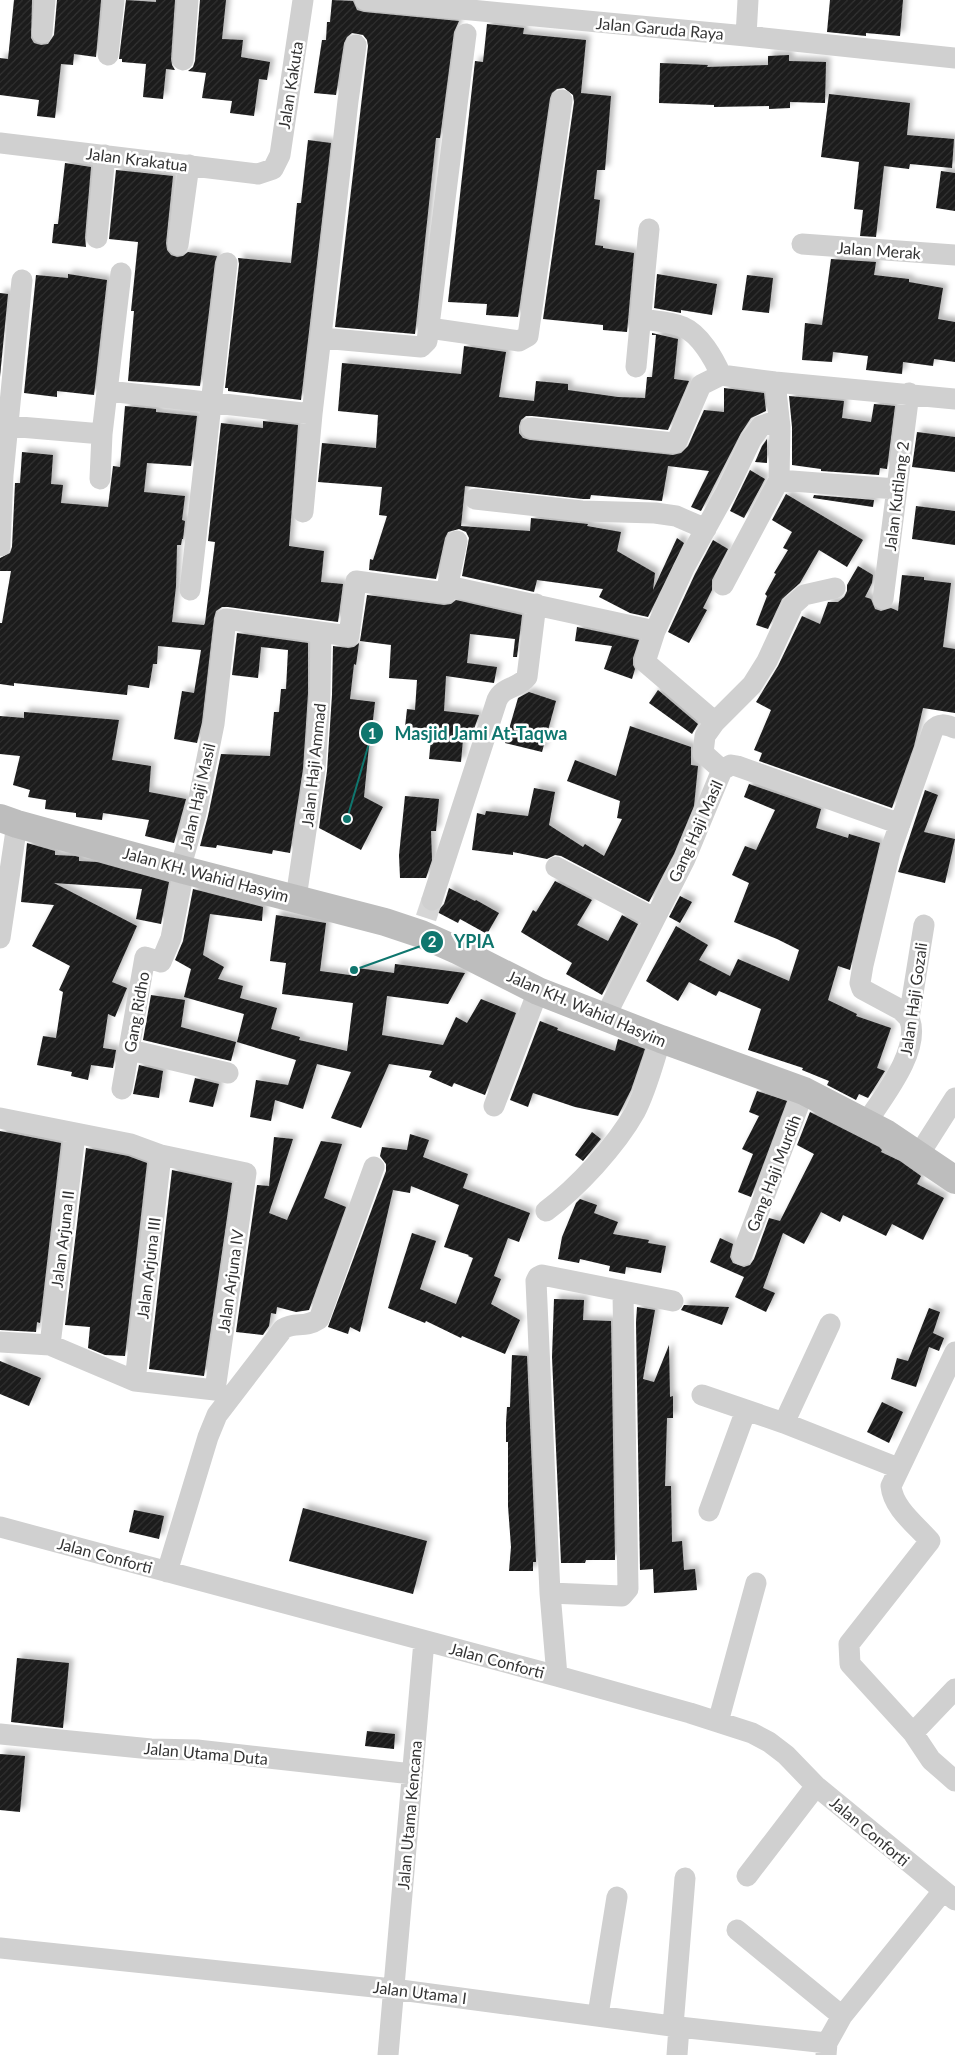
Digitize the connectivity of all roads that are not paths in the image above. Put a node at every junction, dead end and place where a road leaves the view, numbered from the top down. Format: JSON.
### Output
{"nodes":[{"id":1,"x":45,"y":0,"type":"edge"},
{"id":2,"x":114,"y":0,"type":"edge"},
{"id":3,"x":188,"y":0,"type":"edge"},
{"id":4,"x":303,"y":0,"type":"edge"},
{"id":5,"x":365,"y":0,"type":"edge"},
{"id":6,"x":748,"y":0,"type":"edge"},
{"id":7,"x":42,"y":32,"type":"dead end"},
{"id":8,"x":466,"y":34,"type":"dead end"},
{"id":9,"x":746,"y":36,"type":"junction"},
{"id":10,"x":356,"y":45,"type":"dead end"},
{"id":11,"x":108,"y":55,"type":"dead end"},
{"id":12,"x":955,"y":58,"type":"edge"},
{"id":13,"x":183,"y":60,"type":"dead end"},
{"id":14,"x":562,"y":100,"type":"dead end"},
{"id":15,"x":0,"y":142,"type":"edge"},
{"id":16,"x":104,"y":154,"type":"junction"},
{"id":17,"x":189,"y":165,"type":"junction"},
{"id":18,"x":273,"y":169,"type":"joint"},
{"id":19,"x":649,"y":229,"type":"dead end"},
{"id":20,"x":97,"y":238,"type":"dead end"},
{"id":21,"x":802,"y":244,"type":"dead end"},
{"id":22,"x":178,"y":245,"type":"dead end"},
{"id":23,"x":955,"y":256,"type":"edge"},
{"id":24,"x":227,"y":263,"type":"dead end"},
{"id":25,"x":121,"y":273,"type":"dead end"},
{"id":26,"x":22,"y":280,"type":"dead end"},
{"id":27,"x":641,"y":319,"type":"junction"},
{"id":28,"x":429,"y":328,"type":"junction"},
{"id":29,"x":322,"y":338,"type":"junction"},
{"id":30,"x":636,"y":367,"type":"dead end"},
{"id":31,"x":721,"y":375,"type":"junction"},
{"id":32,"x":775,"y":382,"type":"junction"},
{"id":33,"x":108,"y":391,"type":"junction"},
{"id":34,"x":909,"y":393,"type":"junction"},
{"id":35,"x":955,"y":399,"type":"edge"},
{"id":36,"x":210,"y":402,"type":"junction"},
{"id":37,"x":312,"y":414,"type":"junction"},
{"id":38,"x":779,"y":420,"type":"junction"},
{"id":39,"x":8,"y":426,"type":"junction"},
{"id":40,"x":530,"y":428,"type":"dead end"},
{"id":41,"x":102,"y":434,"type":"junction"},
{"id":42,"x":2,"y":475,"type":"edge"},
{"id":43,"x":100,"y":479,"type":"dead end"},
{"id":44,"x":779,"y":480,"type":"junction"},
{"id":45,"x":896,"y":489,"type":"junction"},
{"id":46,"x":475,"y":499,"type":"dead end"},
{"id":47,"x":303,"y":512,"type":"dead end"},
{"id":48,"x":706,"y":529,"type":"junction"},
{"id":49,"x":457,"y":541,"type":"dead end"},
{"id":50,"x":0,"y":546,"type":"edge"},
{"id":51,"x":723,"y":585,"type":"dead end"},
{"id":52,"x":448,"y":586,"type":"junction"},
{"id":53,"x":835,"y":588,"type":"dead end"},
{"id":54,"x":190,"y":590,"type":"dead end"},
{"id":55,"x":883,"y":599,"type":"dead end"},
{"id":56,"x":536,"y":604,"type":"junction"},
{"id":57,"x":655,"y":631,"type":"junction"},
{"id":58,"x":321,"y":632,"type":"junction"},
{"id":59,"x":715,"y":722,"type":"junction"},
{"id":60,"x":955,"y":728,"type":"edge"},
{"id":61,"x":722,"y":770,"type":"junction"},
{"id":62,"x":8,"y":821,"type":"edge"},
{"id":63,"x":900,"y":824,"type":"junction"},
{"id":64,"x":556,"y":867,"type":"dead end"},
{"id":65,"x":182,"y":869,"type":"junction"},
{"id":66,"x":296,"y":898,"type":"junction"},
{"id":67,"x":426,"y":918,"type":"junction"},
{"id":68,"x":654,"y":918,"type":"junction"},
{"id":69,"x":924,"y":925,"type":"dead end"},
{"id":70,"x":0,"y":938,"type":"edge"},
{"id":71,"x":538,"y":991,"type":"junction"},
{"id":72,"x":605,"y":1017,"type":"junction"},
{"id":73,"x":908,"y":1018,"type":"junction"},
{"id":74,"x":661,"y":1039,"type":"junction"},
{"id":75,"x":130,"y":1050,"type":"junction"},
{"id":76,"x":228,"y":1073,"type":"dead end"},
{"id":77,"x":122,"y":1089,"type":"dead end"},
{"id":78,"x":804,"y":1091,"type":"junction"},
{"id":79,"x":955,"y":1098,"type":"edge"},
{"id":80,"x":494,"y":1106,"type":"dead end"},
{"id":81,"x":0,"y":1118,"type":"edge"},
{"id":82,"x":866,"y":1123,"type":"junction"},
{"id":83,"x":75,"y":1134,"type":"junction"},
{"id":84,"x":161,"y":1155,"type":"junction"},
{"id":85,"x":918,"y":1156,"type":"junction"},
{"id":86,"x":374,"y":1167,"type":"dead end"},
{"id":87,"x":955,"y":1180,"type":"edge"},
{"id":88,"x":546,"y":1211,"type":"dead end"},
{"id":89,"x":742,"y":1255,"type":"dead end"},
{"id":90,"x":623,"y":1292,"type":"junction"},
{"id":91,"x":673,"y":1301,"type":"dead end"},
{"id":92,"x":830,"y":1324,"type":"dead end"},
{"id":93,"x":0,"y":1342,"type":"edge"},
{"id":94,"x":50,"y":1344,"type":"junction"},
{"id":95,"x":955,"y":1352,"type":"edge"},
{"id":96,"x":135,"y":1381,"type":"junction"},
{"id":97,"x":702,"y":1395,"type":"dead end"},
{"id":98,"x":746,"y":1410,"type":"junction"},
{"id":99,"x":784,"y":1423,"type":"junction"},
{"id":100,"x":898,"y":1468,"type":"junction"},
{"id":101,"x":709,"y":1511,"type":"dead end"},
{"id":102,"x":0,"y":1527,"type":"edge"},
{"id":103,"x":167,"y":1572,"type":"junction"},
{"id":104,"x":756,"y":1583,"type":"dead end"},
{"id":105,"x":550,"y":1593,"type":"junction"},
{"id":106,"x":424,"y":1641,"type":"junction"},
{"id":107,"x":557,"y":1676,"type":"junction"},
{"id":108,"x":955,"y":1689,"type":"edge"},
{"id":109,"x":718,"y":1722,"type":"junction"},
{"id":110,"x":913,"y":1733,"type":"junction"},
{"id":111,"x":0,"y":1734,"type":"edge"},
{"id":112,"x":412,"y":1774,"type":"junction"},
{"id":113,"x":955,"y":1781,"type":"edge"},
{"id":114,"x":816,"y":1786,"type":"junction"},
{"id":115,"x":747,"y":1876,"type":"dead end"},
{"id":116,"x":685,"y":1878,"type":"dead end"},
{"id":117,"x":617,"y":1897,"type":"dead end"},
{"id":118,"x":951,"y":1897,"type":"edge"},
{"id":119,"x":737,"y":1930,"type":"dead end"},
{"id":120,"x":0,"y":1948,"type":"edge"},
{"id":121,"x":393,"y":1992,"type":"junction"},
{"id":122,"x":598,"y":2015,"type":"junction"},
{"id":123,"x":842,"y":2016,"type":"junction"},
{"id":124,"x":676,"y":2026,"type":"junction"},
{"id":125,"x":827,"y":2049,"type":"edge"},
{"id":126,"x":388,"y":2055,"type":"edge"},
{"id":127,"x":677,"y":2055,"type":"edge"}],
"edges":[{"from":1,"to":7,"type":"street"},
{"from":2,"to":11,"type":"street"},
{"from":3,"to":13,"type":"street"},
{"from":4,"to":18,"type":"street","name":"Jalan Kakuta"},
{"from":5,"to":9,"type":"street","name":"Jalan Garuda Raya"},
{"from":6,"to":9,"type":"street"},
{"from":8,"to":28,"type":"street"},
{"from":9,"to":12,"type":"street","name":"Jalan Garuda Raya"},
{"from":10,"to":29,"type":"street"},
{"from":14,"to":28,"type":"street"},
{"from":15,"to":16,"type":"street","name":"Jalan Krakatua"},
{"from":16,"to":17,"type":"street","name":"Jalan Krakatua"},
{"from":16,"to":20,"type":"street"},
{"from":17,"to":18,"type":"street","name":"Jalan Krakatua"},
{"from":17,"to":22,"type":"street"},
{"from":19,"to":27,"type":"street"},
{"from":21,"to":23,"type":"street","name":"Jalan Merak"},
{"from":24,"to":36,"type":"street"},
{"from":25,"to":33,"type":"street"},
{"from":26,"to":39,"type":"street"},
{"from":27,"to":30,"type":"street"},
{"from":27,"to":31,"type":"street"},
{"from":28,"to":29,"type":"street"},
{"from":29,"to":37,"type":"street"},
{"from":31,"to":32,"type":"street"},
{"from":31,"to":40,"type":"street"},
{"from":32,"to":34,"type":"street"},
{"from":32,"to":38,"type":"street"},
{"from":33,"to":36,"type":"street"},
{"from":33,"to":41,"type":"street"},
{"from":34,"to":35,"type":"street"},
{"from":34,"to":45,"type":"street","name":"Jalan Kutilang 2"},
{"from":36,"to":37,"type":"street"},
{"from":36,"to":54,"type":"street"},
{"from":37,"to":47,"type":"street"},
{"from":38,"to":44,"type":"street"},
{"from":38,"to":48,"type":"street"},
{"from":39,"to":41,"type":"street"},
{"from":39,"to":42,"type":"street"},
{"from":41,"to":43,"type":"street"},
{"from":42,"to":50,"type":"street"},
{"from":44,"to":45,"type":"street"},
{"from":44,"to":51,"type":"street"},
{"from":45,"to":55,"type":"street","name":"Jalan Kutilang 2"},
{"from":46,"to":48,"type":"street"},
{"from":48,"to":57,"type":"street"},
{"from":49,"to":52,"type":"street"},
{"from":52,"to":56,"type":"street"},
{"from":52,"to":58,"type":"street"},
{"from":53,"to":59,"type":"street","name":"Gang Haji Masil"},
{"from":56,"to":57,"type":"street"},
{"from":56,"to":67,"type":"street"},
{"from":57,"to":59,"type":"street"},
{"from":58,"to":65,"type":"street","name":"Jalan Haji Masil"},
{"from":58,"to":66,"type":"street","name":"Jalan Haji Ammad"},
{"from":59,"to":61,"type":"street","name":"Gang Haji Masil"},
{"from":60,"to":63,"type":"street"},
{"from":61,"to":63,"type":"street"},
{"from":61,"to":68,"type":"street","name":"Gang Haji Masil"},
{"from":62,"to":65,"type":"street","name":"Jalan KH. Wahid Hasyim"},
{"from":62,"to":70,"type":"street"},
{"from":63,"to":73,"type":"street"},
{"from":64,"to":68,"type":"street"},
{"from":65,"to":66,"type":"street","name":"Jalan KH. Wahid Hasyim"},
{"from":65,"to":75,"type":"street","name":"Gang Ridho"},
{"from":66,"to":67,"type":"street","name":"Jalan KH. Wahid Hasyim"},
{"from":67,"to":71,"type":"street","name":"Jalan KH. Wahid Hasyim"},
{"from":68,"to":72,"type":"street","name":"Gang Haji Masil"},
{"from":69,"to":73,"type":"street","name":"Jalan Haji Gozali"},
{"from":71,"to":72,"type":"street","name":"Jalan KH. Wahid Hasyim"},
{"from":71,"to":80,"type":"street"},
{"from":72,"to":74,"type":"street","name":"Jalan KH. Wahid Hasyim"},
{"from":73,"to":82,"type":"street","name":"Jalan Haji Gozali"},
{"from":74,"to":78,"type":"street","name":"Jalan KH. Wahid Hasyim"},
{"from":74,"to":88,"type":"street"},
{"from":75,"to":76,"type":"street"},
{"from":75,"to":77,"type":"street","name":"Gang Ridho"},
{"from":78,"to":82,"type":"street","name":"Jalan KH. Wahid Hasyim"},
{"from":78,"to":89,"type":"street","name":"Gang Haji Murdih"},
{"from":79,"to":85,"type":"street"},
{"from":81,"to":83,"type":"street"},
{"from":82,"to":85,"type":"street","name":"Jalan KH. Wahid Hasyim"},
{"from":83,"to":84,"type":"street"},
{"from":83,"to":94,"type":"street","name":"Jalan Arjuna II"},
{"from":84,"to":96,"type":"street","name":"Jalan Arjuna III"},
{"from":84,"to":96,"type":"street","name":"Jalan Arjuna IV"},
{"from":85,"to":87,"type":"street","name":"Jalan KH. Wahid Hasyim"},
{"from":86,"to":103,"type":"street"},
{"from":90,"to":91,"type":"street"},
{"from":90,"to":105,"type":"street"},
{"from":90,"to":105,"type":"street"},
{"from":92,"to":99,"type":"street"},
{"from":93,"to":94,"type":"street"},
{"from":94,"to":96,"type":"street"},
{"from":95,"to":100,"type":"street"},
{"from":97,"to":98,"type":"street"},
{"from":98,"to":99,"type":"street"},
{"from":98,"to":101,"type":"street"},
{"from":99,"to":100,"type":"street"},
{"from":100,"to":110,"type":"street"},
{"from":102,"to":103,"type":"street","name":"Jalan Conforti"},
{"from":103,"to":106,"type":"street","name":"Jalan Conforti"},
{"from":104,"to":109,"type":"street"},
{"from":105,"to":107,"type":"street"},
{"from":106,"to":107,"type":"street","name":"Jalan Conforti"},
{"from":106,"to":112,"type":"street","name":"Jalan Utama Kencana"},
{"from":107,"to":109,"type":"street","name":"Jalan Conforti"},
{"from":108,"to":110,"type":"street"},
{"from":109,"to":114,"type":"street","name":"Jalan Conforti"},
{"from":110,"to":113,"type":"street"},
{"from":111,"to":112,"type":"street","name":"Jalan Utama Duta"},
{"from":112,"to":121,"type":"street","name":"Jalan Utama Kencana"},
{"from":114,"to":115,"type":"street"},
{"from":114,"to":118,"type":"street","name":"Jalan Conforti"},
{"from":116,"to":124,"type":"street"},
{"from":117,"to":122,"type":"street"},
{"from":118,"to":123,"type":"street"},
{"from":119,"to":123,"type":"street"},
{"from":120,"to":121,"type":"street","name":"Jalan Utama I"},
{"from":121,"to":122,"type":"street","name":"Jalan Utama I"},
{"from":121,"to":126,"type":"street","name":"Jalan Utama Kencana"},
{"from":122,"to":124,"type":"street","name":"Jalan Utama I"},
{"from":123,"to":125,"type":"street"},
{"from":124,"to":125,"type":"street","name":"Jalan Utama I"},
{"from":124,"to":127,"type":"street"}]}
